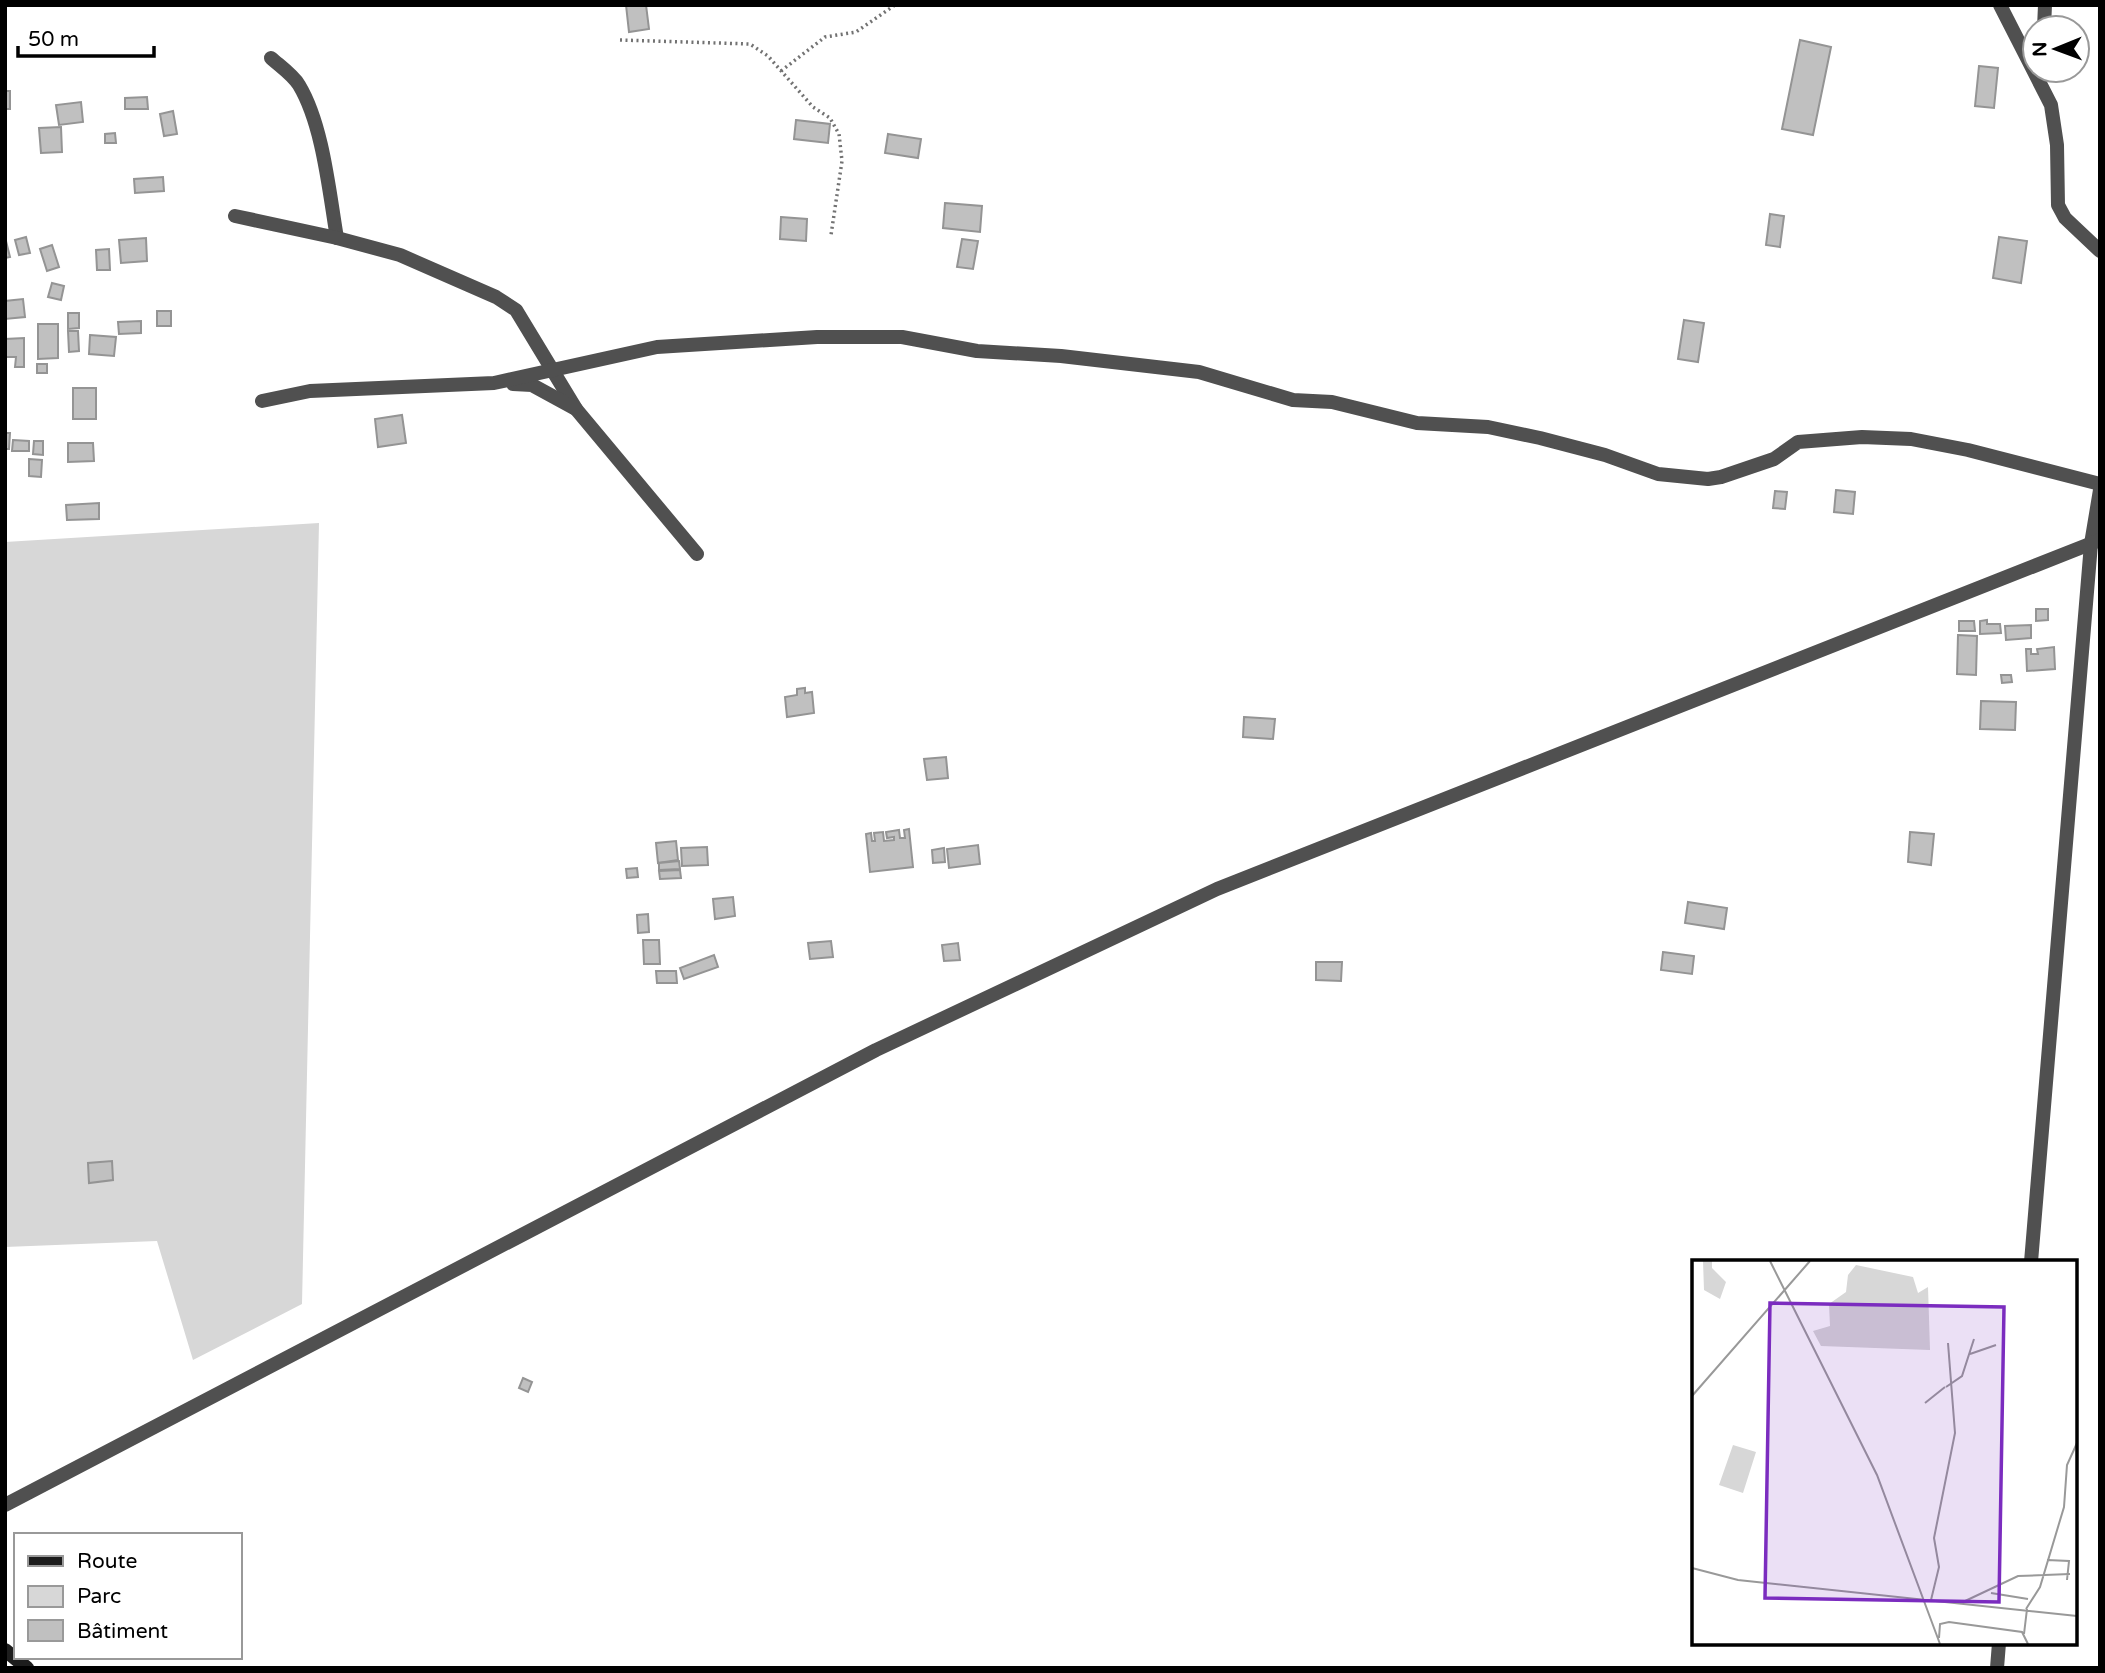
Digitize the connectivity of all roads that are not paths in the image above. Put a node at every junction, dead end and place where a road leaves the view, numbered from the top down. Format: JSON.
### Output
{"nodes":[{"id":1,"x":2000,"y":5,"type":"edge"},
{"id":2,"x":2021,"y":41,"type":"edge"},
{"id":3,"x":271,"y":58,"type":"dead end"},
{"id":4,"x":2045,"y":84,"type":"edge"},
{"id":5,"x":235,"y":216,"type":"dead end"},
{"id":6,"x":337,"y":238,"type":"junction"},
{"id":7,"x":2100,"y":251,"type":"edge"},
{"id":8,"x":552,"y":370,"type":"junction"},
{"id":9,"x":494,"y":383,"type":"junction"},
{"id":10,"x":262,"y":401,"type":"dead end"},
{"id":11,"x":576,"y":409,"type":"junction"},
{"id":12,"x":2100,"y":484,"type":"edge"},
{"id":13,"x":2100,"y":490,"type":"edge"},
{"id":14,"x":2095,"y":542,"type":"edge"},
{"id":15,"x":697,"y":554,"type":"dead end"},
{"id":16,"x":2031,"y":1260,"type":"edge"},
{"id":17,"x":5,"y":1505,"type":"edge"},
{"id":18,"x":1999,"y":1645,"type":"edge"},
{"id":19,"x":1997,"y":1668,"type":"edge"}],
"edges":[{"from":1,"to":2,"type":"street"},
{"from":3,"to":6,"type":"street"},
{"from":4,"to":7,"type":"street"},
{"from":5,"to":6,"type":"street"},
{"from":6,"to":8,"type":"street"},
{"from":8,"to":9,"type":"street"},
{"from":8,"to":11,"type":"street"},
{"from":8,"to":12,"type":"street"},
{"from":9,"to":10,"type":"street"},
{"from":9,"to":11,"type":"street"},
{"from":11,"to":15,"type":"street"},
{"from":13,"to":14,"type":"street"},
{"from":14,"to":16,"type":"street"},
{"from":14,"to":17,"type":"street"},
{"from":18,"to":19,"type":"street"}]}
